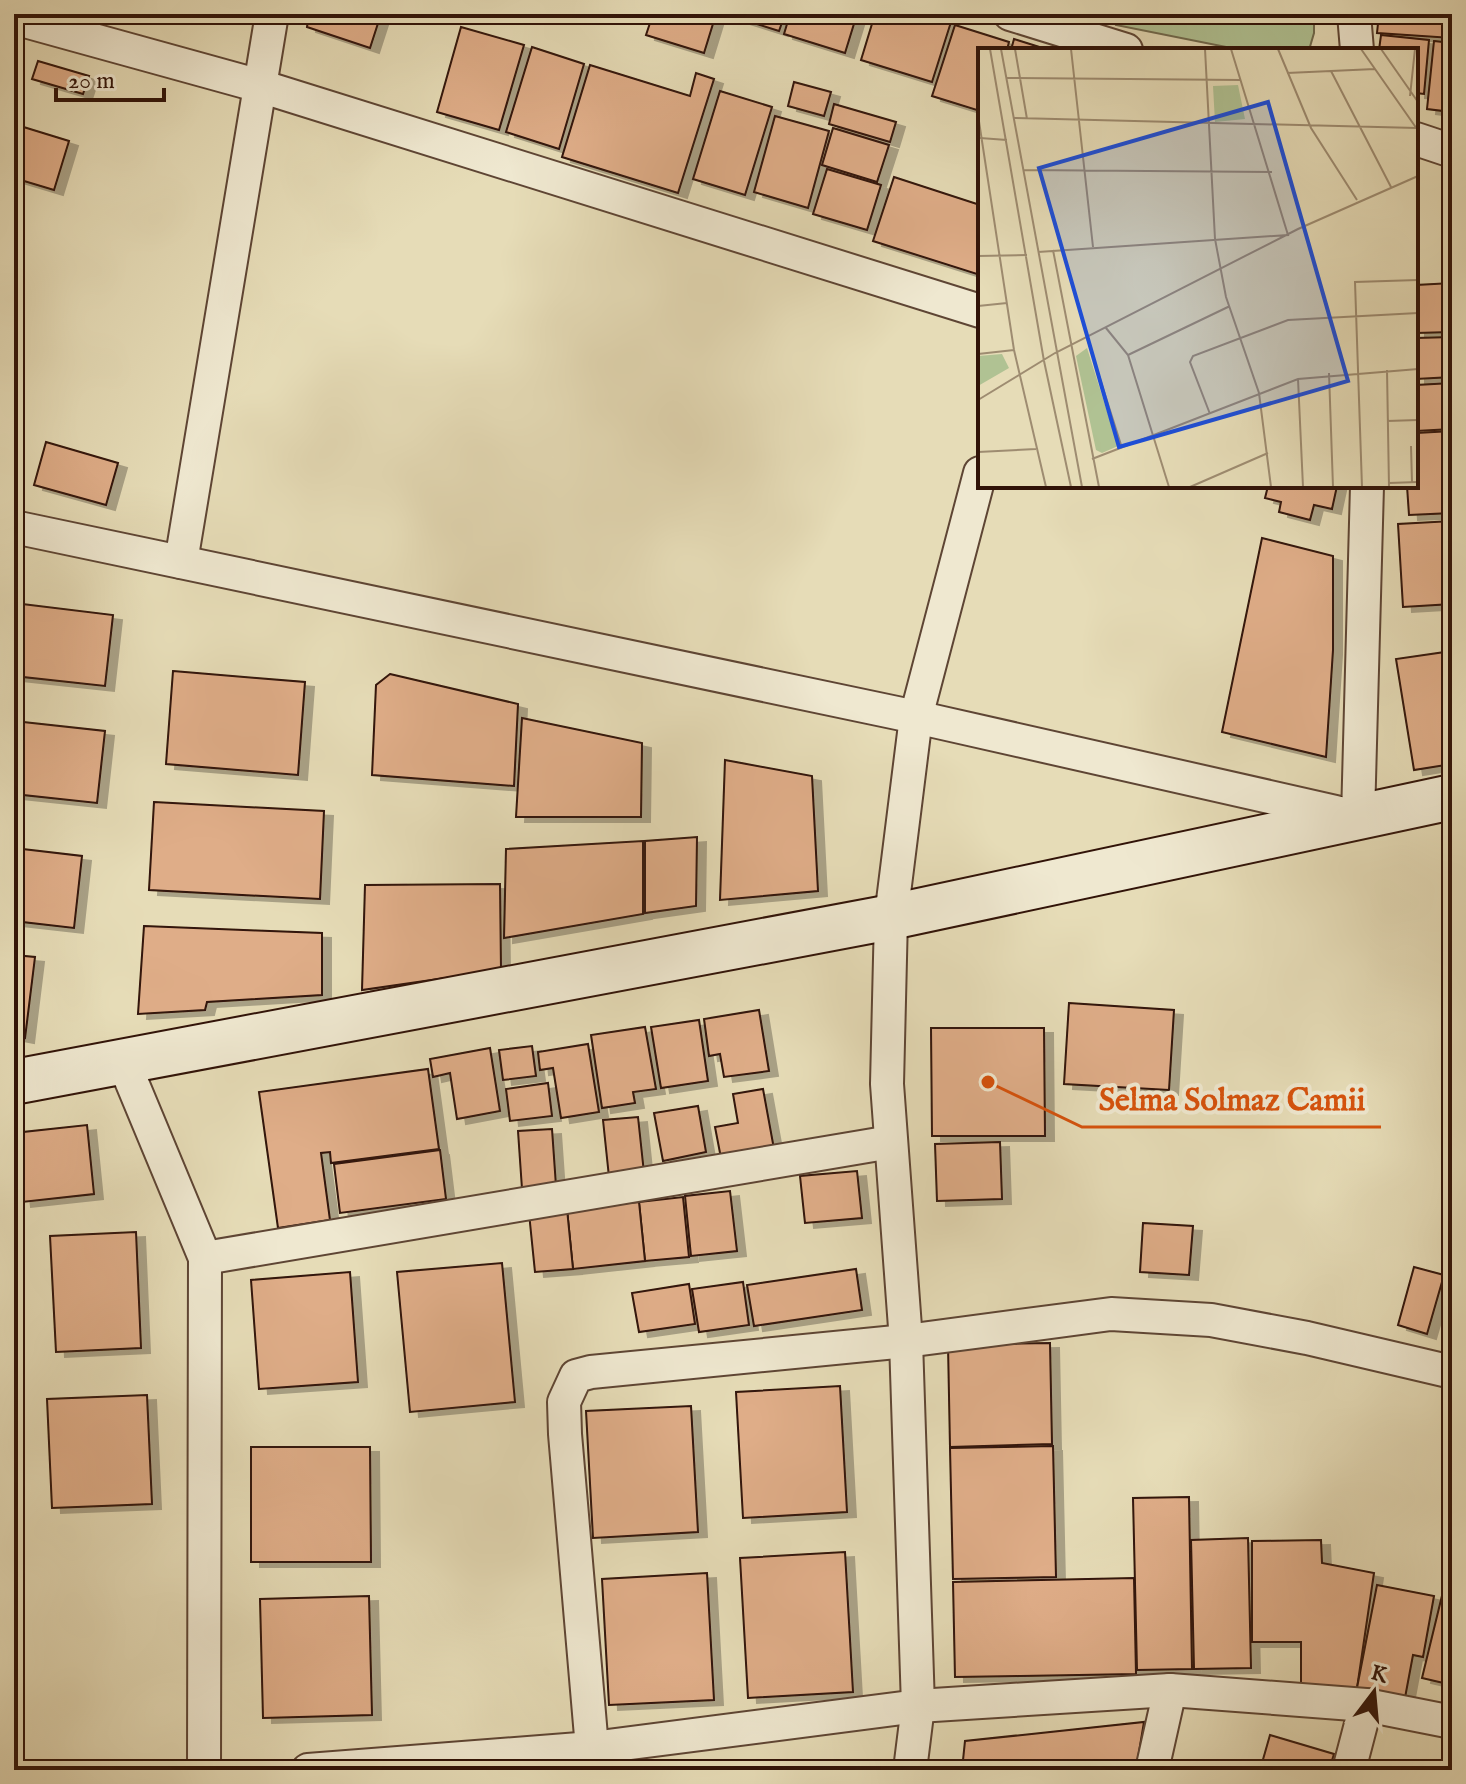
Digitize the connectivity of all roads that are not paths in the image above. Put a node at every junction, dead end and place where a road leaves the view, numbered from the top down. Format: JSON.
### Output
{"nodes":[{"id":1,"x":272,"y":14,"type":"edge"},
{"id":2,"x":1010,"y":14,"type":"edge"},
{"id":3,"x":1354,"y":14,"type":"edge"},
{"id":4,"x":14,"y":18,"type":"edge"},
{"id":5,"x":1104,"y":39,"type":"edge"},
{"id":6,"x":1357,"y":48,"type":"edge"},
{"id":7,"x":260,"y":86,"type":"junction"},
{"id":8,"x":1418,"y":140,"type":"edge"},
{"id":9,"x":1452,"y":151,"type":"edge"},
{"id":10,"x":978,"y":310,"type":"edge"},
{"id":11,"x":978,"y":481,"type":"edge"},
{"id":12,"x":1367,"y":488,"type":"edge"},
{"id":13,"x":14,"y":527,"type":"edge"},
{"id":14,"x":181,"y":562,"type":"junction"},
{"id":15,"x":916,"y":717,"type":"junction"},
{"id":16,"x":1452,"y":797,"type":"edge"},
{"id":17,"x":1358,"y":817,"type":"junction"},
{"id":18,"x":891,"y":917,"type":"junction"},
{"id":19,"x":123,"y":1061,"type":"junction"},
{"id":20,"x":14,"y":1082,"type":"edge"},
{"id":21,"x":891,"y":1142,"type":"junction"},
{"id":22,"x":205,"y":1258,"type":"junction"},
{"id":23,"x":906,"y":1341,"type":"junction"},
{"id":24,"x":1452,"y":1372,"type":"edge"},
{"id":25,"x":1170,"y":1690,"type":"junction"},
{"id":26,"x":1366,"y":1705,"type":"junction"},
{"id":27,"x":918,"y":1706,"type":"junction"},
{"id":28,"x":1452,"y":1722,"type":"edge"},
{"id":29,"x":592,"y":1748,"type":"junction"},
{"id":30,"x":204,"y":1770,"type":"edge"},
{"id":31,"x":308,"y":1770,"type":"edge"},
{"id":32,"x":910,"y":1770,"type":"edge"},
{"id":33,"x":1152,"y":1770,"type":"edge"},
{"id":34,"x":1349,"y":1770,"type":"edge"}],
"edges":[{"from":1,"to":7,"type":"street"},
{"from":2,"to":5,"type":"street"},
{"from":3,"to":6,"type":"street"},
{"from":4,"to":7,"type":"street"},
{"from":7,"to":10,"type":"street"},
{"from":7,"to":14,"type":"street"},
{"from":8,"to":9,"type":"street"},
{"from":11,"to":15,"type":"street"},
{"from":12,"to":17,"type":"street"},
{"from":13,"to":14,"type":"street"},
{"from":14,"to":15,"type":"street"},
{"from":15,"to":17,"type":"street"},
{"from":15,"to":18,"type":"street"},
{"from":16,"to":17,"type":"street"},
{"from":17,"to":18,"type":"street"},
{"from":18,"to":19,"type":"street"},
{"from":18,"to":21,"type":"street"},
{"from":19,"to":20,"type":"street"},
{"from":19,"to":22,"type":"street"},
{"from":21,"to":22,"type":"street"},
{"from":21,"to":23,"type":"street"},
{"from":22,"to":30,"type":"street"},
{"from":23,"to":24,"type":"street"},
{"from":23,"to":27,"type":"street"},
{"from":23,"to":29,"type":"street"},
{"from":25,"to":26,"type":"street"},
{"from":25,"to":27,"type":"street"},
{"from":25,"to":33,"type":"street"},
{"from":26,"to":28,"type":"street"},
{"from":26,"to":34,"type":"street"},
{"from":27,"to":29,"type":"street"},
{"from":27,"to":32,"type":"street"},
{"from":29,"to":31,"type":"street"}]}
